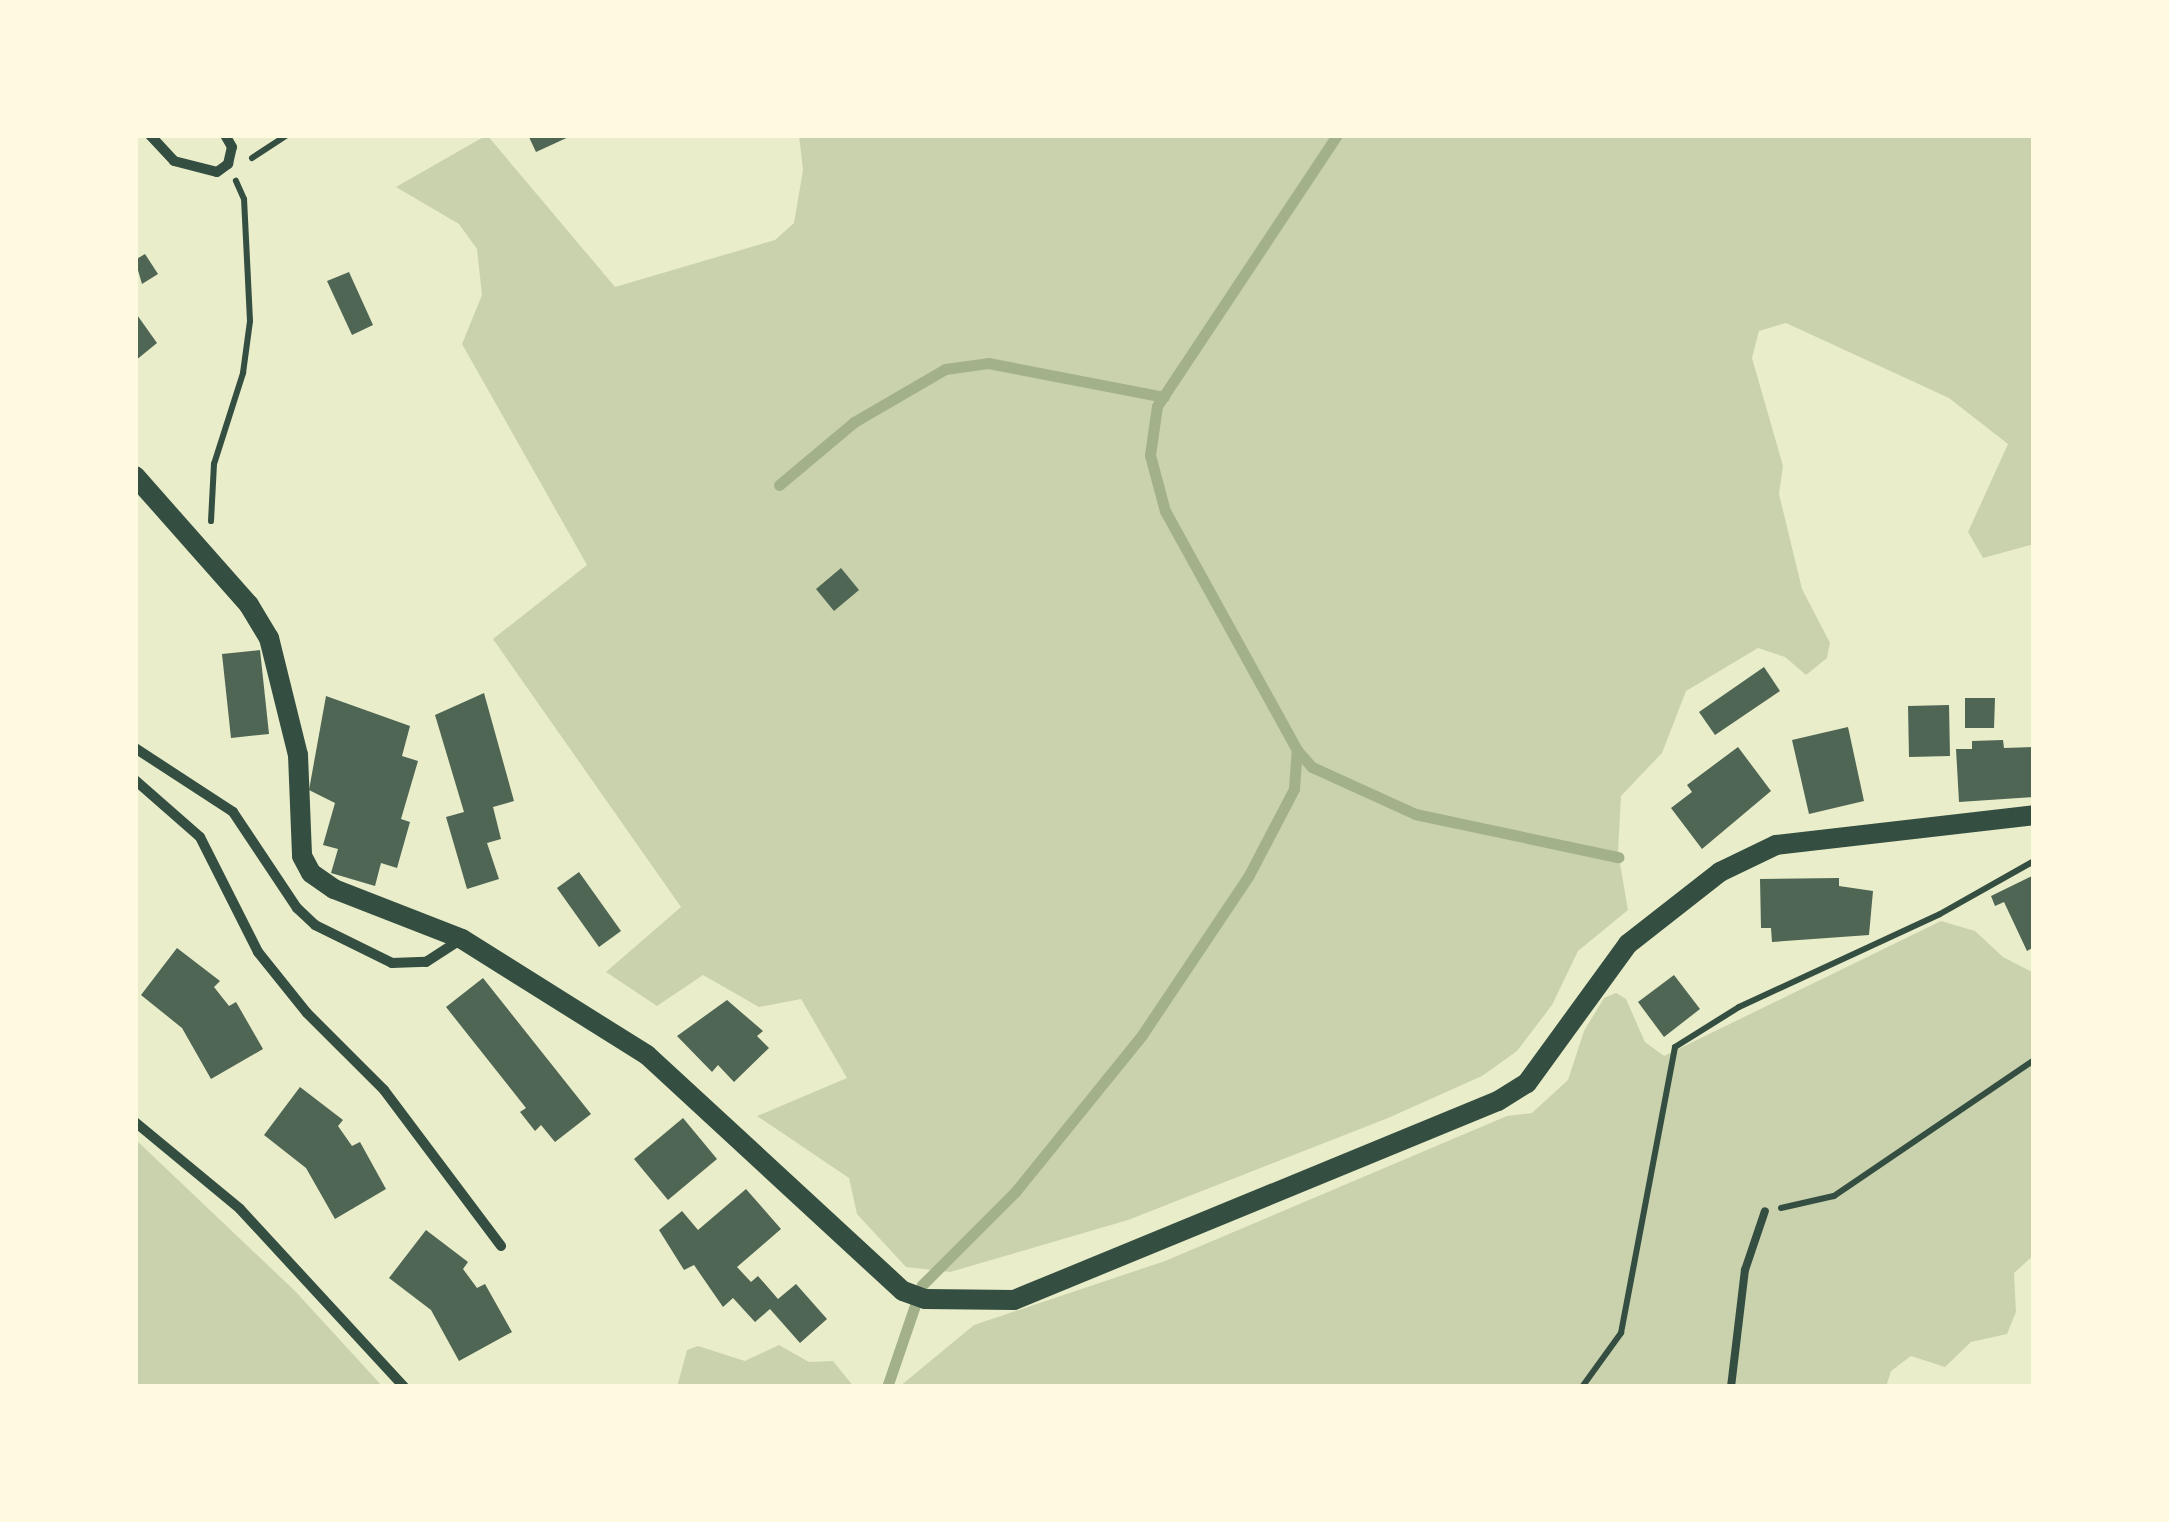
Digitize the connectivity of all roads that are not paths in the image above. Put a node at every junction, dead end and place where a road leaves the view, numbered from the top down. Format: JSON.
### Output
{"nodes":[{"id":1,"x":150,"y":135,"type":"edge"},
{"id":2,"x":225,"y":135,"type":"edge"},
{"id":3,"x":135,"y":476,"type":"edge"},
{"id":4,"x":135,"y":748,"type":"edge"},
{"id":5,"x":135,"y":780,"type":"edge"},
{"id":6,"x":2034,"y":815,"type":"edge"},
{"id":7,"x":462,"y":939,"type":"junction"},
{"id":8,"x":135,"y":1122,"type":"edge"},
{"id":9,"x":1765,"y":1212,"type":"road end"},
{"id":10,"x":500,"y":1246,"type":"dead end"},
{"id":11,"x":404,"y":1387,"type":"edge"},
{"id":12,"x":1731,"y":1387,"type":"edge"}],
"edges":[{"from":1,"to":2,"type":"street"},
{"from":3,"to":7,"type":"main road"},
{"from":4,"to":7,"type":"street"},
{"from":5,"to":10,"type":"street"},
{"from":6,"to":7,"type":"main road"},
{"from":8,"to":11,"type":"street"},
{"from":9,"to":12,"type":"lane"}]}
